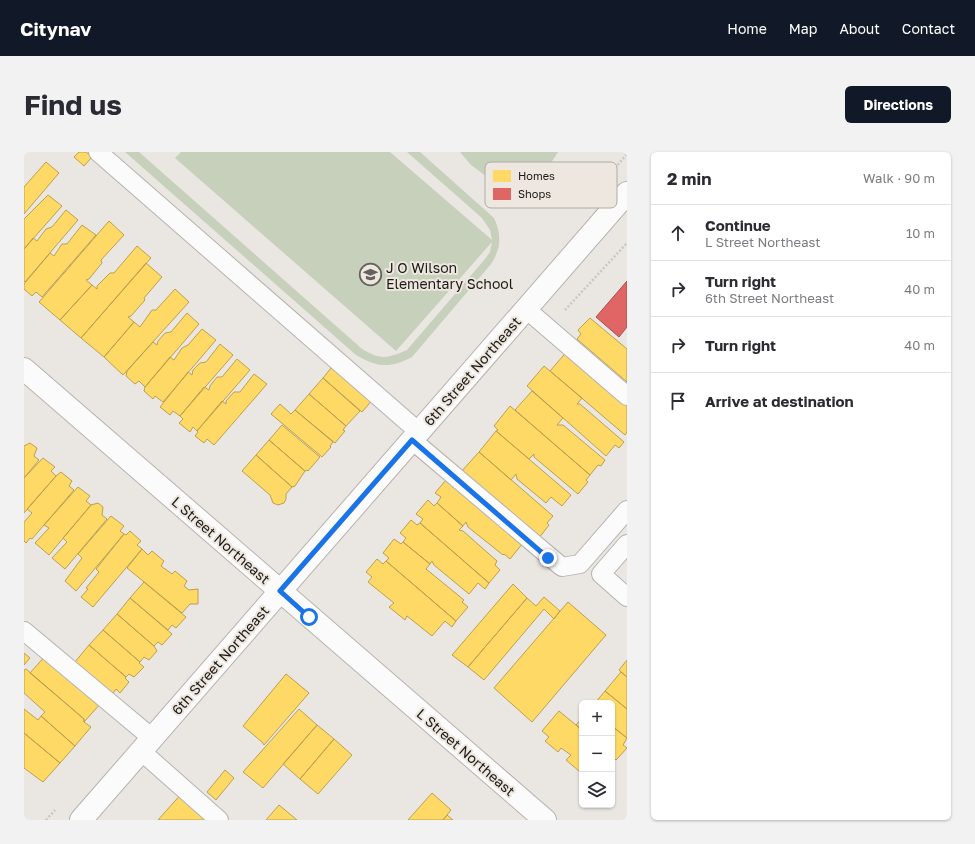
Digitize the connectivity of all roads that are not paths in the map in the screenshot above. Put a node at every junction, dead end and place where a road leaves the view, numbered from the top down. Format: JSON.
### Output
{"nodes":[{"id":1,"x":98,"y":152,"type":"edge"},
{"id":2,"x":627,"y":193,"type":"edge"},
{"id":3,"x":617,"y":204,"type":"edge"},
{"id":4,"x":614,"y":208,"type":"edge"},
{"id":5,"x":526,"y":309,"type":"junction"},
{"id":6,"x":24,"y":369,"type":"edge"},
{"id":7,"x":627,"y":396,"type":"edge"},
{"id":8,"x":415,"y":436,"type":"junction"},
{"id":9,"x":627,"y":510,"type":"edge"},
{"id":10,"x":627,"y":544,"type":"edge"},
{"id":11,"x":280,"y":591,"type":"junction"},
{"id":12,"x":627,"y":597,"type":"edge"},
{"id":13,"x":24,"y":631,"type":"edge"},
{"id":14,"x":146,"y":745,"type":"junction"},
{"id":15,"x":80,"y":820,"type":"edge"},
{"id":16,"x":219,"y":820,"type":"edge"},
{"id":17,"x":545,"y":820,"type":"edge"}],
"edges":[{"from":1,"to":8,"type":"lane"},
{"from":2,"to":3,"type":"street","name":"6th Street Northeast"},
{"from":4,"to":5,"type":"street","name":"6th Street Northeast"},
{"from":5,"to":7,"type":"lane"},
{"from":5,"to":8,"type":"street","name":"6th Street Northeast"},
{"from":6,"to":11,"type":"street","name":"L Street Northeast"},
{"from":8,"to":9,"type":"lane"},
{"from":8,"to":11,"type":"street","name":"6th Street Northeast"},
{"from":10,"to":12,"type":"lane"},
{"from":11,"to":14,"type":"street","name":"6th Street Northeast"},
{"from":11,"to":17,"type":"street","name":"L Street Northeast"},
{"from":13,"to":14,"type":"lane"},
{"from":14,"to":15,"type":"street","name":"6th Street Northeast"},
{"from":14,"to":16,"type":"lane"}]}
